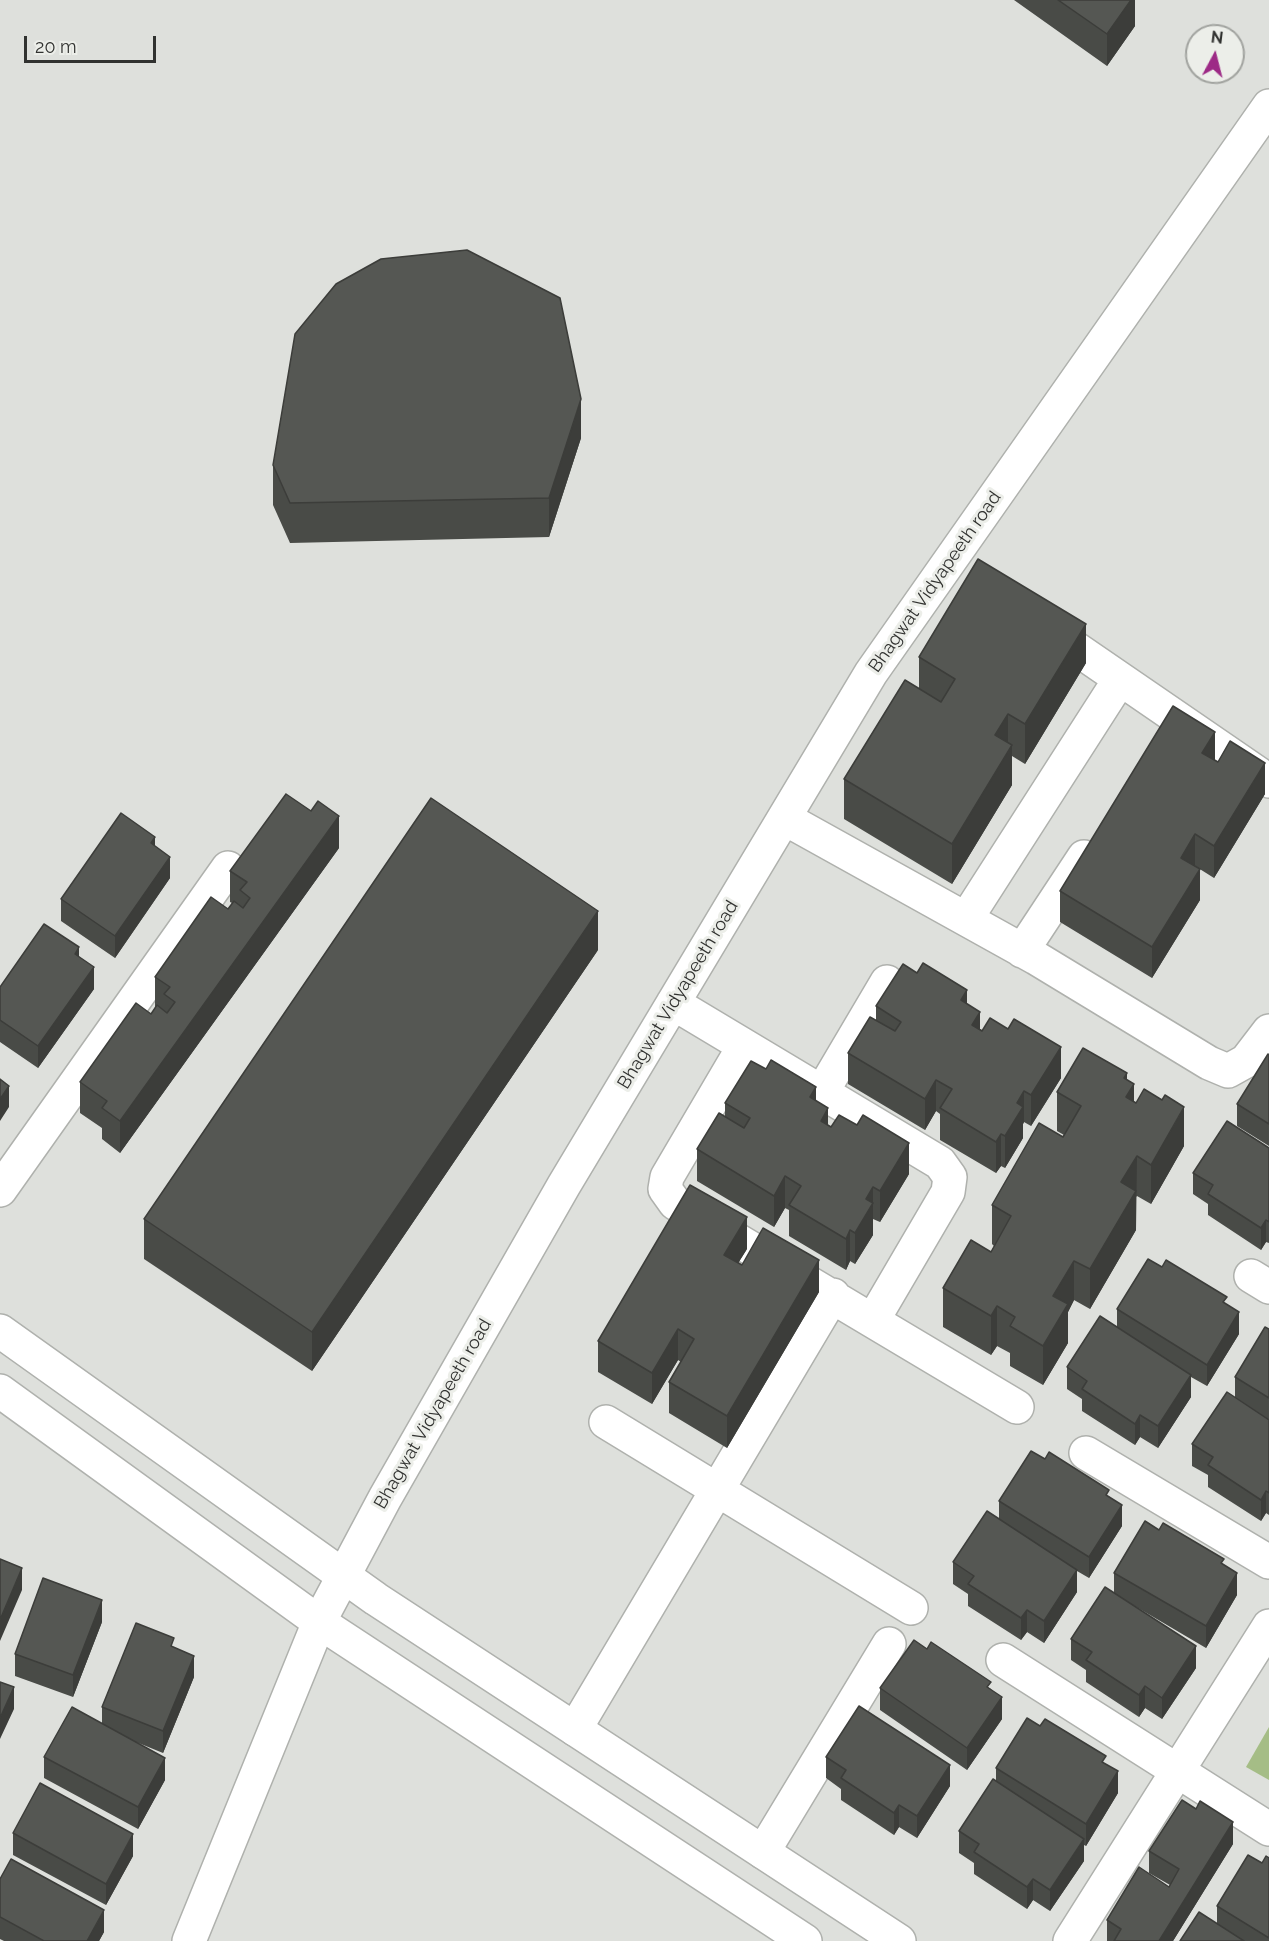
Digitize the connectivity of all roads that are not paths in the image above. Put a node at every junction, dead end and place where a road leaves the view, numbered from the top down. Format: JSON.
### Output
{"nodes":[{"id":1,"x":1269,"y":106,"type":"edge"},
{"id":2,"x":1024,"y":612,"type":"edge"},
{"id":3,"x":1120,"y":680,"type":"junction"},
{"id":4,"x":1175,"y":716,"type":"junction"},
{"id":5,"x":1156,"y":746,"type":"edge"},
{"id":6,"x":1269,"y":781,"type":"edge"},
{"id":7,"x":784,"y":818,"type":"junction"},
{"id":8,"x":1099,"y":834,"type":"edge"},
{"id":9,"x":228,"y":868,"type":"dead end"},
{"id":10,"x":966,"y":919,"type":"junction"},
{"id":11,"x":1022,"y":951,"type":"junction"},
{"id":12,"x":887,"y":982,"type":"dead end"},
{"id":13,"x":673,"y":1003,"type":"junction"},
{"id":14,"x":1269,"y":1032,"type":"edge"},
{"id":15,"x":744,"y":1046,"type":"junction"},
{"id":16,"x":822,"y":1092,"type":"junction"},
{"id":17,"x":0,"y":1190,"type":"edge"},
{"id":18,"x":832,"y":1295,"type":"junction"},
{"id":19,"x":873,"y":1320,"type":"junction"},
{"id":20,"x":0,"y":1331,"type":"edge"},
{"id":21,"x":0,"y":1391,"type":"edge"},
{"id":22,"x":1017,"y":1407,"type":"dead end"},
{"id":23,"x":606,"y":1422,"type":"dead end"},
{"id":24,"x":1086,"y":1453,"type":"dead end"},
{"id":25,"x":717,"y":1490,"type":"junction"},
{"id":26,"x":1269,"y":1562,"type":"edge"},
{"id":27,"x":344,"y":1575,"type":"junction"},
{"id":28,"x":911,"y":1608,"type":"dead end"},
{"id":29,"x":319,"y":1622,"type":"junction"},
{"id":30,"x":1269,"y":1626,"type":"edge"},
{"id":31,"x":889,"y":1644,"type":"dead end"},
{"id":32,"x":1003,"y":1660,"type":"dead end"},
{"id":33,"x":575,"y":1728,"type":"junction"},
{"id":34,"x":1177,"y":1772,"type":"junction"},
{"id":35,"x":1269,"y":1829,"type":"edge"},
{"id":36,"x":763,"y":1852,"type":"junction"},
{"id":37,"x":189,"y":1941,"type":"edge"},
{"id":38,"x":805,"y":1941,"type":"edge"},
{"id":39,"x":899,"y":1941,"type":"edge"},
{"id":40,"x":1070,"y":1941,"type":"edge"}],
"edges":[{"from":1,"to":7,"type":"street","name":"Bhagwat Vidyapeeth road"},
{"from":2,"to":3,"type":"street"},
{"from":3,"to":4,"type":"street"},
{"from":3,"to":10,"type":"street"},
{"from":4,"to":5,"type":"street"},
{"from":4,"to":6,"type":"street"},
{"from":7,"to":10,"type":"street"},
{"from":7,"to":13,"type":"street","name":"Bhagwat Vidyapeeth road"},
{"from":8,"to":11,"type":"street"},
{"from":9,"to":17,"type":"street"},
{"from":10,"to":11,"type":"street"},
{"from":11,"to":14,"type":"street"},
{"from":12,"to":16,"type":"street"},
{"from":13,"to":15,"type":"street"},
{"from":13,"to":27,"type":"street","name":"Bhagwat Vidyapeeth road"},
{"from":15,"to":16,"type":"street"},
{"from":15,"to":18,"type":"street"},
{"from":16,"to":19,"type":"street"},
{"from":18,"to":19,"type":"street"},
{"from":18,"to":25,"type":"street"},
{"from":19,"to":22,"type":"street"},
{"from":20,"to":27,"type":"street"},
{"from":21,"to":29,"type":"street"},
{"from":23,"to":25,"type":"street"},
{"from":24,"to":26,"type":"street"},
{"from":25,"to":28,"type":"street"},
{"from":25,"to":33,"type":"street"},
{"from":27,"to":29,"type":"street","name":"Bhagwat Vidyapeeth road"},
{"from":27,"to":33,"type":"street"},
{"from":29,"to":37,"type":"street","name":"Bhagwat Vidyapeeth road"},
{"from":29,"to":38,"type":"street"},
{"from":30,"to":34,"type":"street"},
{"from":31,"to":36,"type":"street"},
{"from":32,"to":34,"type":"street"},
{"from":33,"to":36,"type":"street"},
{"from":34,"to":35,"type":"street"},
{"from":34,"to":40,"type":"street"},
{"from":36,"to":39,"type":"street"}]}
